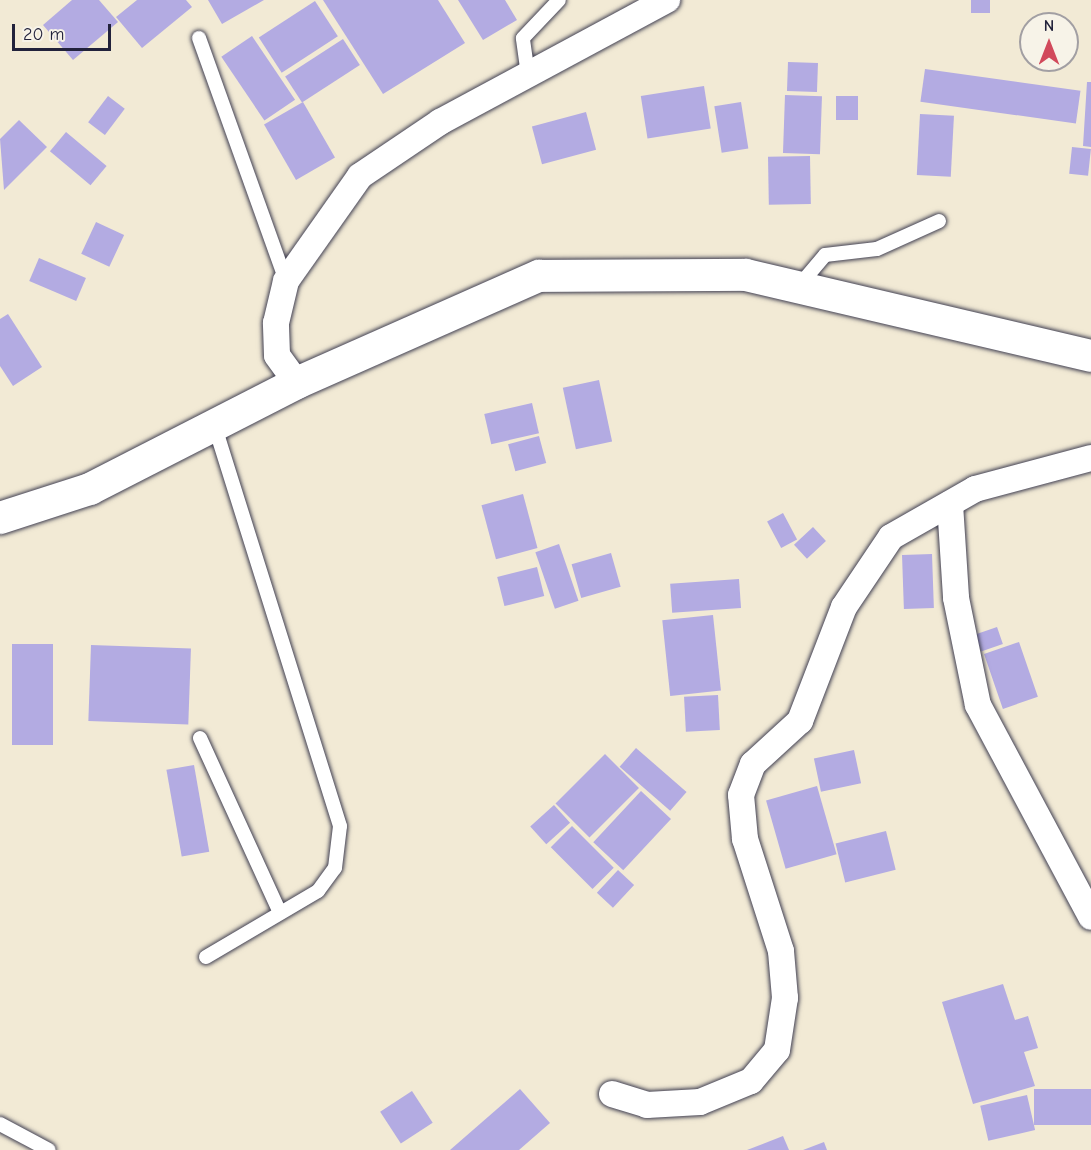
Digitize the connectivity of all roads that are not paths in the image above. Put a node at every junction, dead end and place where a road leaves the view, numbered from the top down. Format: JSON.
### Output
{"nodes":[{"id":1,"x":559,"y":0,"type":"edge"},
{"id":2,"x":667,"y":0,"type":"edge"},
{"id":3,"x":199,"y":38,"type":"dead end"},
{"id":4,"x":528,"y":75,"type":"junction"},
{"id":5,"x":939,"y":221,"type":"dead end"},
{"id":6,"x":286,"y":280,"type":"junction"},
{"id":7,"x":798,"y":287,"type":"junction"},
{"id":8,"x":1091,"y":356,"type":"edge"},
{"id":9,"x":297,"y":383,"type":"junction"},
{"id":10,"x":215,"y":427,"type":"junction"},
{"id":11,"x":1091,"y":458,"type":"edge"},
{"id":12,"x":950,"y":504,"type":"junction"},
{"id":13,"x":0,"y":518,"type":"edge"},
{"id":14,"x":200,"y":738,"type":"dead end"},
{"id":15,"x":280,"y":913,"type":"junction"},
{"id":16,"x":1091,"y":917,"type":"edge"},
{"id":17,"x":206,"y":957,"type":"dead end"},
{"id":18,"x":612,"y":1094,"type":"dead end"},
{"id":19,"x":0,"y":1124,"type":"edge"},
{"id":20,"x":49,"y":1150,"type":"edge"}],
"edges":[{"from":1,"to":4,"type":"lane"},
{"from":2,"to":4,"type":"street"},
{"from":3,"to":6,"type":"lane"},
{"from":4,"to":6,"type":"street"},
{"from":5,"to":7,"type":"lane"},
{"from":6,"to":9,"type":"street"},
{"from":7,"to":8,"type":"street"},
{"from":7,"to":9,"type":"street"},
{"from":9,"to":10,"type":"street"},
{"from":10,"to":13,"type":"street"},
{"from":10,"to":15,"type":"lane"},
{"from":11,"to":12,"type":"street"},
{"from":12,"to":16,"type":"street"},
{"from":12,"to":18,"type":"street"},
{"from":14,"to":15,"type":"lane"},
{"from":15,"to":17,"type":"lane"},
{"from":19,"to":20,"type":"lane"}]}
